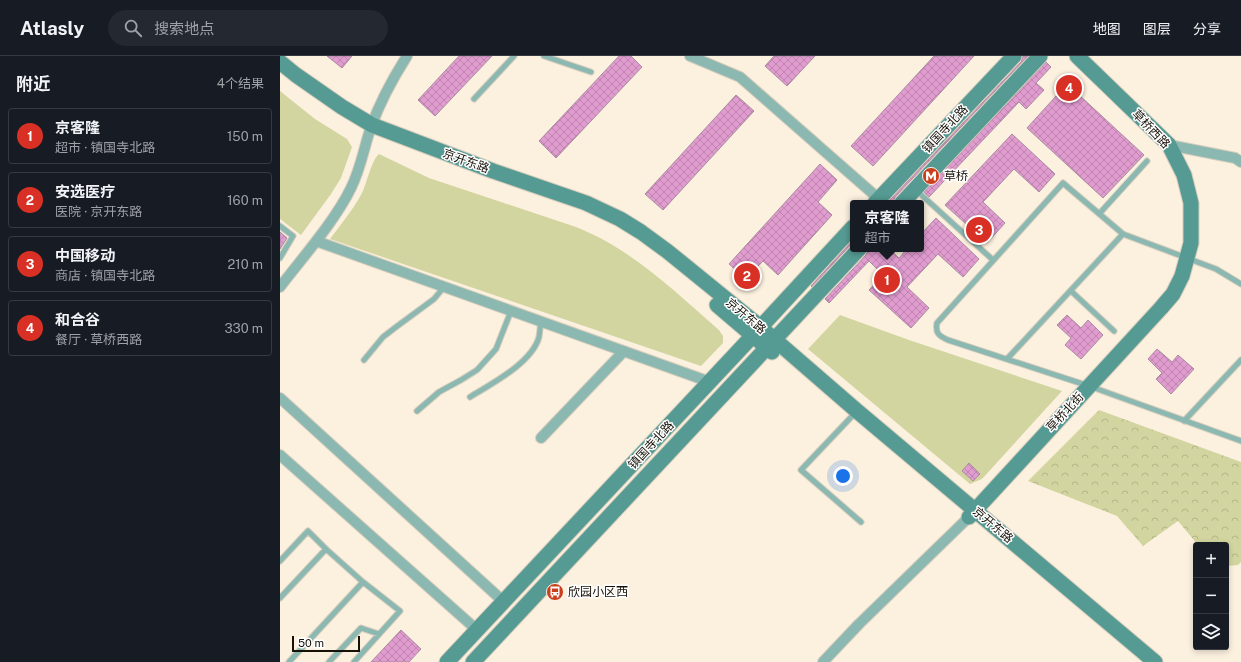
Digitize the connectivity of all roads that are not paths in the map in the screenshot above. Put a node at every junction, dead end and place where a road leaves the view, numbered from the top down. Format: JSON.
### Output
{"nodes":[{"id":1,"x":407,"y":56,"type":"edge"},
{"id":2,"x":514,"y":56,"type":"edge"},
{"id":3,"x":544,"y":56,"type":"edge"},
{"id":4,"x":690,"y":56,"type":"edge"},
{"id":5,"x":1014,"y":56,"type":"edge"},
{"id":6,"x":1040,"y":56,"type":"edge"},
{"id":7,"x":1077,"y":56,"type":"edge"},
{"id":8,"x":280,"y":62,"type":"edge"},
{"id":9,"x":280,"y":72,"type":"edge"},
{"id":10,"x":591,"y":72,"type":"dead end"},
{"id":11,"x":474,"y":99,"type":"dead end"},
{"id":12,"x":371,"y":129,"type":"junction"},
{"id":13,"x":1169,"y":145,"type":"junction"},
{"id":14,"x":1147,"y":161,"type":"dead end"},
{"id":15,"x":1241,"y":162,"type":"edge"},
{"id":16,"x":915,"y":189,"type":"junction"},
{"id":17,"x":876,"y":200,"type":"edge"},
{"id":18,"x":878,"y":200,"type":"edge"},
{"id":19,"x":905,"y":200,"type":"edge"},
{"id":20,"x":1099,"y":214,"type":"junction"},
{"id":21,"x":280,"y":226,"type":"edge"},
{"id":22,"x":850,"y":230,"type":"edge"},
{"id":23,"x":1123,"y":234,"type":"junction"},
{"id":24,"x":316,"y":241,"type":"junction"},
{"id":25,"x":856,"y":252,"type":"edge"},
{"id":26,"x":280,"y":258,"type":"edge"},
{"id":27,"x":1188,"y":259,"type":"junction"},
{"id":28,"x":993,"y":260,"type":"junction"},
{"id":29,"x":1241,"y":284,"type":"edge"},
{"id":30,"x":280,"y":287,"type":"edge"},
{"id":31,"x":444,"y":287,"type":"junction"},
{"id":32,"x":1071,"y":291,"type":"junction"},
{"id":33,"x":1161,"y":308,"type":"joint"},
{"id":34,"x":511,"y":311,"type":"junction"},
{"id":35,"x":541,"y":321,"type":"junction"},
{"id":36,"x":757,"y":332,"type":"junction"},
{"id":37,"x":1114,"y":332,"type":"dead end"},
{"id":38,"x":770,"y":343,"type":"junction"},
{"id":39,"x":624,"y":351,"type":"junction"},
{"id":40,"x":364,"y":360,"type":"dead end"},
{"id":41,"x":1007,"y":360,"type":"junction"},
{"id":42,"x":1241,"y":360,"type":"edge"},
{"id":43,"x":710,"y":382,"type":"junction"},
{"id":44,"x":1089,"y":386,"type":"junction"},
{"id":45,"x":470,"y":397,"type":"dead end"},
{"id":46,"x":280,"y":398,"type":"edge"},
{"id":47,"x":417,"y":412,"type":"dead end"},
{"id":48,"x":854,"y":414,"type":"junction"},
{"id":49,"x":1184,"y":421,"type":"junction"},
{"id":50,"x":541,"y":438,"type":"dead end"},
{"id":51,"x":1241,"y":441,"type":"edge"},
{"id":52,"x":280,"y":455,"type":"edge"},
{"id":53,"x":972,"y":513,"type":"junction"},
{"id":54,"x":861,"y":522,"type":"dead end"},
{"id":55,"x":326,"y":549,"type":"junction"},
{"id":56,"x":280,"y":561,"type":"edge"},
{"id":57,"x":363,"y":582,"type":"junction"},
{"id":58,"x":280,"y":598,"type":"edge"},
{"id":59,"x":504,"y":602,"type":"junction"},
{"id":60,"x":477,"y":630,"type":"junction"},
{"id":61,"x":379,"y":634,"type":"junction"},
{"id":62,"x":289,"y":662,"type":"edge"},
{"id":63,"x":329,"y":662,"type":"edge"},
{"id":64,"x":354,"y":662,"type":"edge"},
{"id":65,"x":447,"y":662,"type":"edge"},
{"id":66,"x":473,"y":662,"type":"edge"},
{"id":67,"x":823,"y":662,"type":"edge"},
{"id":68,"x":1141,"y":662,"type":"edge"},
{"id":69,"x":1155,"y":662,"type":"edge"}],
"edges":[{"from":1,"to":12,"type":"street"},
{"from":2,"to":11,"type":"lane"},
{"from":3,"to":10,"type":"lane"},
{"from":4,"to":17,"type":"street"},
{"from":5,"to":18,"type":"street","name":"镇国寺北路"},
{"from":6,"to":16,"type":"street","name":"镇国寺北路"},
{"from":7,"to":13,"type":"street","name":"草桥西路"},
{"from":8,"to":12,"type":"street","name":"京开东路"},
{"from":9,"to":12,"type":"street","name":"京开东路"},
{"from":12,"to":24,"type":"street"},
{"from":12,"to":36,"type":"street","name":"京开东路"},
{"from":13,"to":15,"type":"street"},
{"from":13,"to":27,"type":"street","name":"草桥西路"},
{"from":14,"to":20,"type":"lane"},
{"from":16,"to":19,"type":"street","name":"镇国寺北路"},
{"from":16,"to":28,"type":"lane"},
{"from":20,"to":23,"type":"lane"},
{"from":20,"to":28,"type":"lane"},
{"from":21,"to":26,"type":"lane"},
{"from":22,"to":36,"type":"street","name":"镇国寺北路"},
{"from":23,"to":27,"type":"lane"},
{"from":23,"to":32,"type":"lane"},
{"from":24,"to":30,"type":"street"},
{"from":24,"to":31,"type":"street"},
{"from":25,"to":38,"type":"street","name":"镇国寺北路"},
{"from":27,"to":29,"type":"lane"},
{"from":27,"to":33,"type":"street","name":"草桥西路"},
{"from":28,"to":41,"type":"lane"},
{"from":31,"to":34,"type":"street"},
{"from":31,"to":40,"type":"lane"},
{"from":32,"to":37,"type":"lane"},
{"from":32,"to":41,"type":"lane"},
{"from":33,"to":44,"type":"street","name":"草桥北街"},
{"from":34,"to":35,"type":"street"},
{"from":34,"to":47,"type":"lane"},
{"from":35,"to":39,"type":"street"},
{"from":35,"to":45,"type":"lane"},
{"from":36,"to":38,"type":"street","name":"京开东路"},
{"from":36,"to":43,"type":"street","name":"镇国寺北路"},
{"from":38,"to":48,"type":"street","name":"京开东路"},
{"from":38,"to":66,"type":"street","name":"镇国寺北路"},
{"from":39,"to":43,"type":"street"},
{"from":39,"to":50,"type":"street"},
{"from":41,"to":44,"type":"lane"},
{"from":42,"to":49,"type":"lane"},
{"from":43,"to":59,"type":"street","name":"镇国寺北路"},
{"from":44,"to":49,"type":"lane"},
{"from":44,"to":53,"type":"street","name":"草桥北街"},
{"from":46,"to":59,"type":"street"},
{"from":48,"to":53,"type":"street","name":"京开东路"},
{"from":48,"to":54,"type":"lane"},
{"from":49,"to":51,"type":"lane"},
{"from":52,"to":60,"type":"street"},
{"from":53,"to":67,"type":"street"},
{"from":53,"to":68,"type":"street","name":"京开东路"},
{"from":53,"to":69,"type":"street","name":"京开东路"},
{"from":55,"to":56,"type":"lane"},
{"from":55,"to":57,"type":"lane"},
{"from":55,"to":58,"type":"lane"},
{"from":57,"to":61,"type":"lane"},
{"from":57,"to":62,"type":"lane"},
{"from":59,"to":60,"type":"street","name":"镇国寺北路"},
{"from":60,"to":65,"type":"street","name":"镇国寺北路"},
{"from":61,"to":63,"type":"lane"},
{"from":61,"to":64,"type":"lane"}]}
